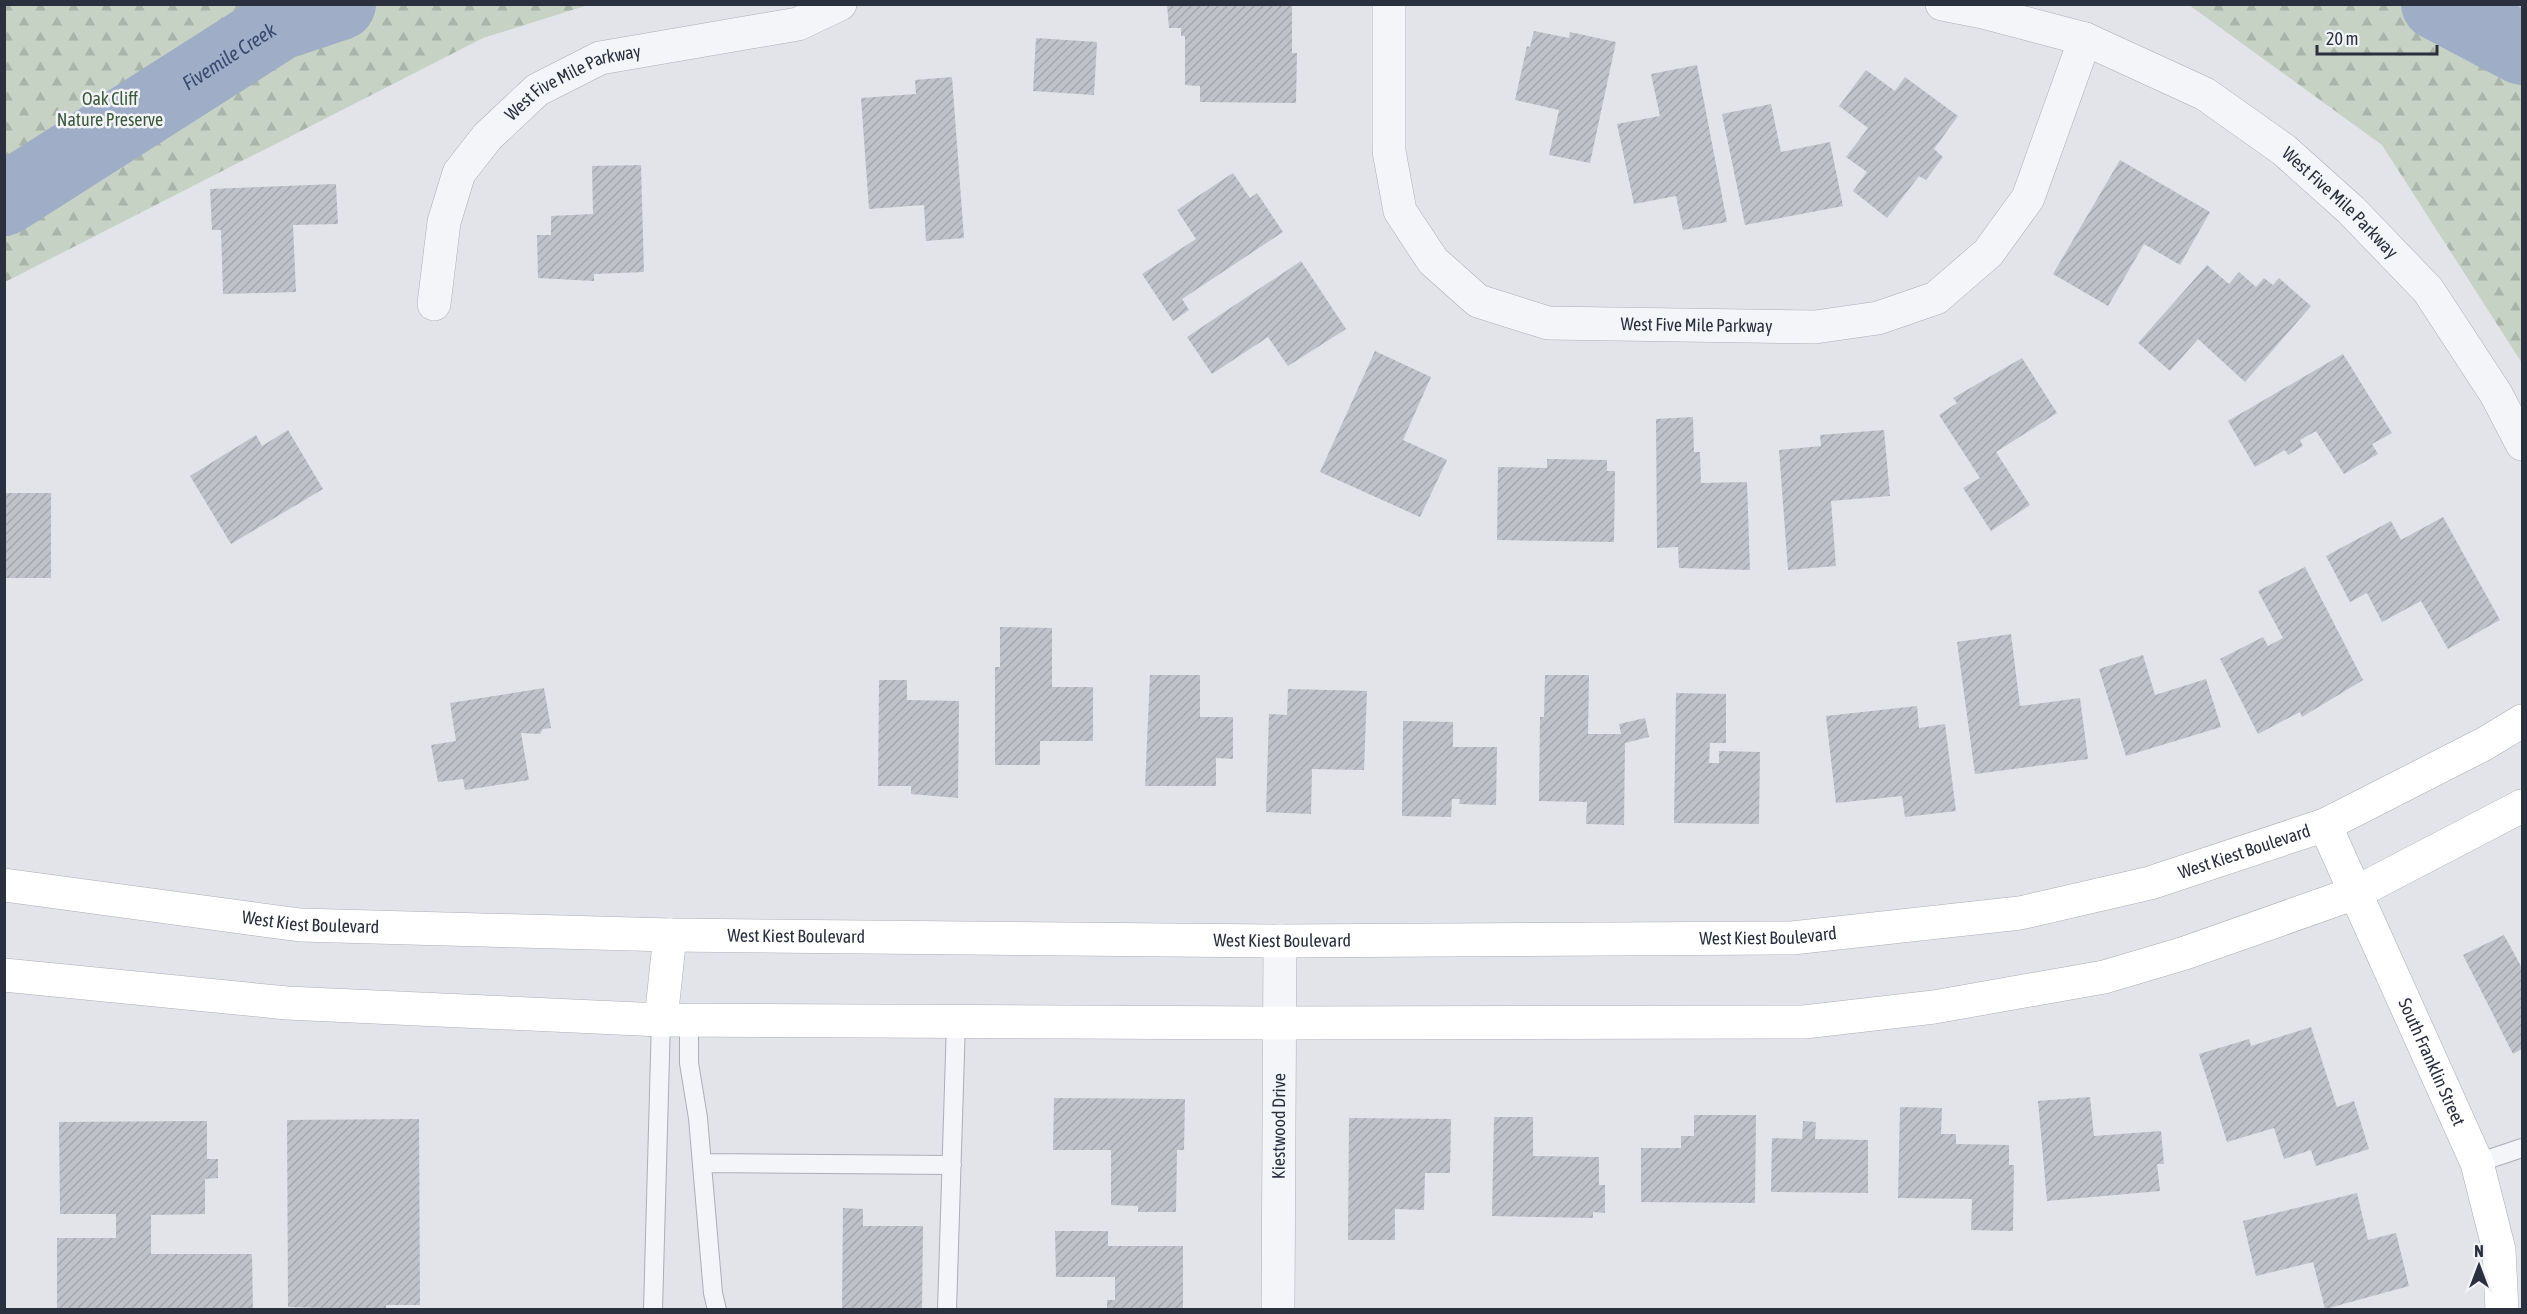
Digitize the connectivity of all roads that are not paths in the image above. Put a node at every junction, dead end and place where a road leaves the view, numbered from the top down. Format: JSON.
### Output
{"nodes":[{"id":1,"x":840,"y":4,"type":"edge"},
{"id":2,"x":1389,"y":4,"type":"edge"},
{"id":3,"x":1942,"y":4,"type":"edge"},
{"id":4,"x":2085,"y":39,"type":"junction"},
{"id":5,"x":434,"y":304,"type":"dead end"},
{"id":6,"x":2523,"y":444,"type":"edge"},
{"id":7,"x":2523,"y":721,"type":"edge"},
{"id":8,"x":2523,"y":806,"type":"edge"},
{"id":9,"x":2325,"y":825,"type":"junction"},
{"id":10,"x":4,"y":885,"type":"edge"},
{"id":11,"x":2355,"y":893,"type":"junction"},
{"id":12,"x":670,"y":935,"type":"junction"},
{"id":13,"x":1280,"y":941,"type":"junction"},
{"id":14,"x":4,"y":975,"type":"edge"},
{"id":15,"x":675,"y":1020,"type":"junction"},
{"id":16,"x":956,"y":1022,"type":"junction"},
{"id":17,"x":1278,"y":1023,"type":"junction"},
{"id":18,"x":2523,"y":1148,"type":"edge"},
{"id":19,"x":702,"y":1163,"type":"junction"},
{"id":20,"x":2477,"y":1163,"type":"junction"},
{"id":21,"x":952,"y":1165,"type":"junction"},
{"id":22,"x":653,"y":1310,"type":"edge"},
{"id":23,"x":717,"y":1310,"type":"edge"},
{"id":24,"x":946,"y":1310,"type":"edge"},
{"id":25,"x":1278,"y":1310,"type":"edge"},
{"id":26,"x":2502,"y":1310,"type":"edge"}],
"edges":[{"from":1,"to":5,"type":"street","name":"West Five Mile Parkway"},
{"from":2,"to":4,"type":"street","name":"West Five Mile Parkway"},
{"from":3,"to":4,"type":"street","name":"West Five Mile Parkway"},
{"from":4,"to":6,"type":"street","name":"West Five Mile Parkway"},
{"from":7,"to":9,"type":"main road","name":"West Kiest Boulevard"},
{"from":8,"to":11,"type":"main road"},
{"from":9,"to":11,"type":"main road","name":"South Franklin Street"},
{"from":9,"to":13,"type":"main road","name":"West Kiest Boulevard"},
{"from":10,"to":12,"type":"main road","name":"West Kiest Boulevard"},
{"from":11,"to":17,"type":"main road"},
{"from":11,"to":20,"type":"main road","name":"South Franklin Street"},
{"from":12,"to":13,"type":"main road","name":"West Kiest Boulevard"},
{"from":12,"to":15,"type":"main road"},
{"from":13,"to":17,"type":"street","name":"Kiestwood Drive"},
{"from":14,"to":15,"type":"main road"},
{"from":15,"to":16,"type":"main road"},
{"from":15,"to":19,"type":"lane"},
{"from":15,"to":22,"type":"lane"},
{"from":16,"to":17,"type":"main road"},
{"from":16,"to":21,"type":"lane"},
{"from":17,"to":25,"type":"street","name":"Kiestwood Drive"},
{"from":18,"to":20,"type":"lane"},
{"from":19,"to":21,"type":"lane"},
{"from":19,"to":23,"type":"lane"},
{"from":20,"to":26,"type":"main road","name":"South Franklin Street"},
{"from":21,"to":24,"type":"lane"}]}
